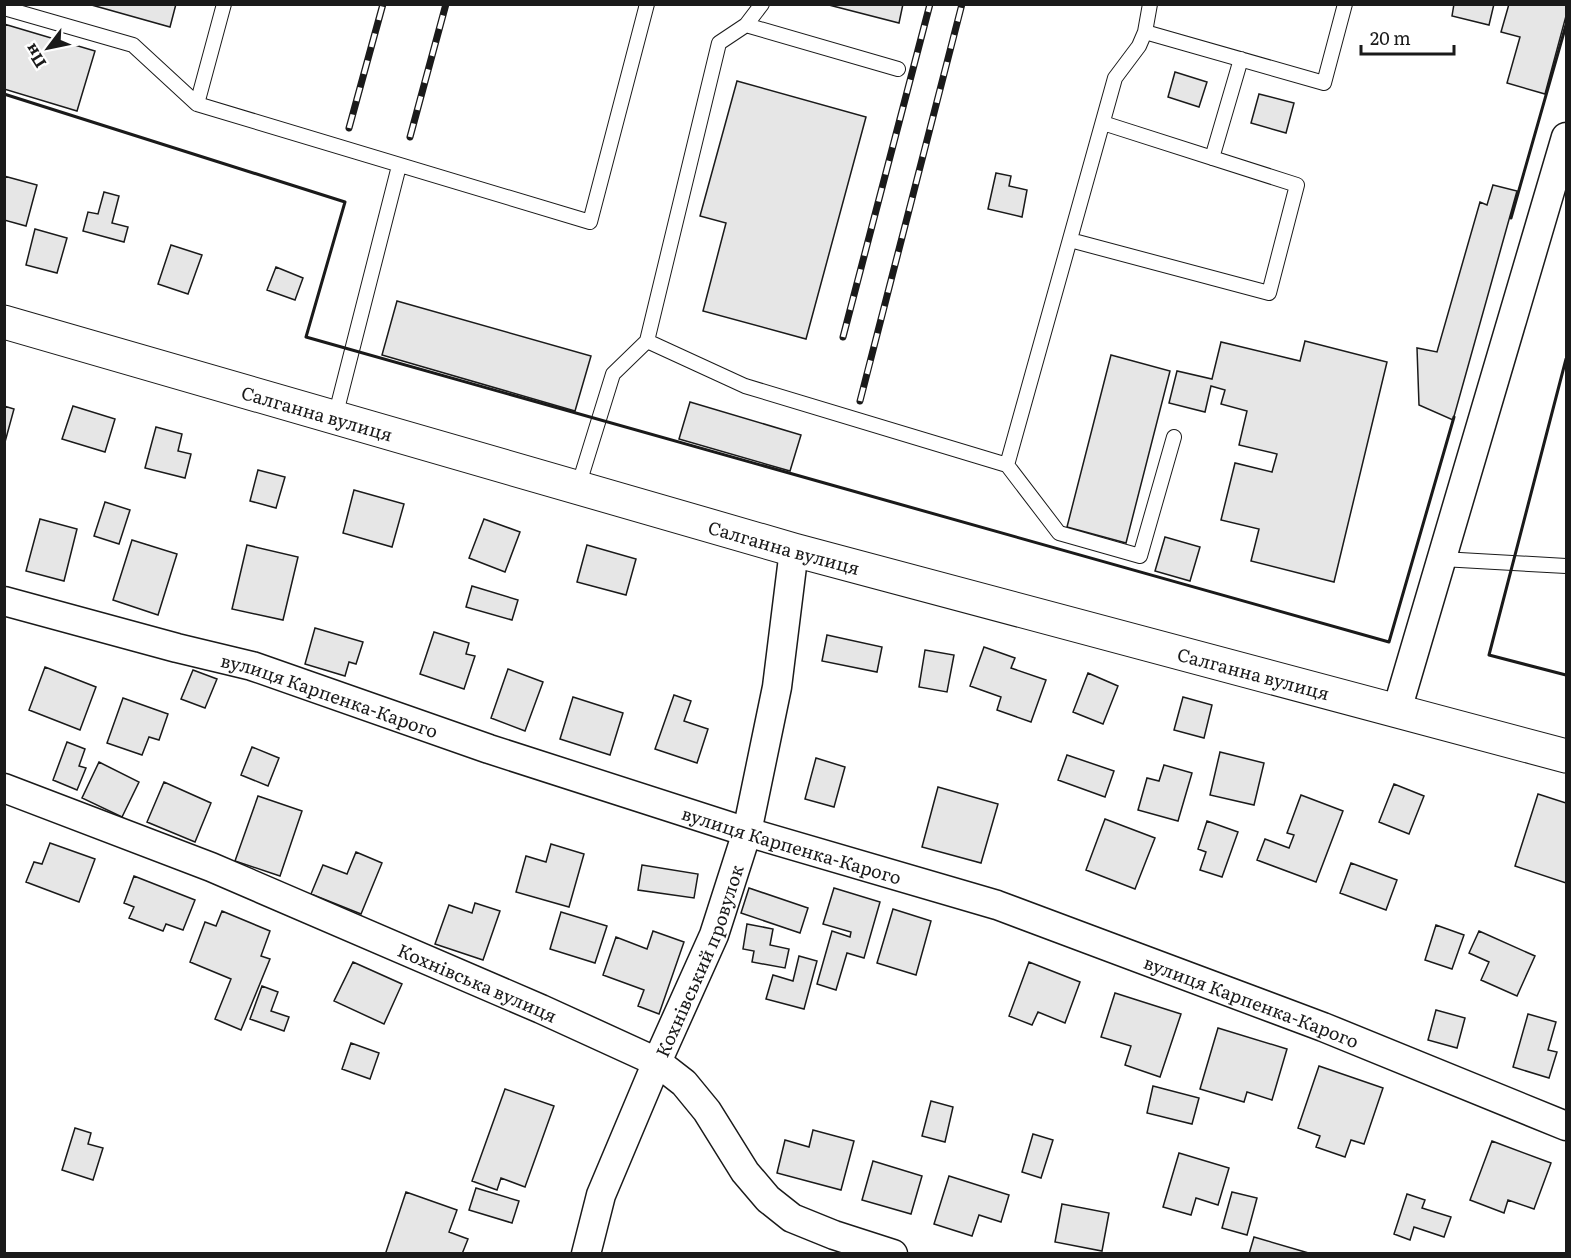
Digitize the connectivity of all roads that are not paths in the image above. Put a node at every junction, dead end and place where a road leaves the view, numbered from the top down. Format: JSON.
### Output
{"nodes":[{"id":1,"x":224,"y":4,"type":"edge"},
{"id":2,"x":647,"y":4,"type":"edge"},
{"id":3,"x":762,"y":4,"type":"edge"},
{"id":4,"x":1150,"y":4,"type":"edge"},
{"id":5,"x":1345,"y":4,"type":"edge"},
{"id":6,"x":4,"y":8,"type":"edge"},
{"id":7,"x":746,"y":25,"type":"junction"},
{"id":8,"x":1144,"y":32,"type":"junction"},
{"id":9,"x":1241,"y":59,"type":"junction"},
{"id":10,"x":898,"y":69,"type":"dead end"},
{"id":11,"x":197,"y":104,"type":"junction"},
{"id":12,"x":1102,"y":123,"type":"junction"},
{"id":13,"x":1566,"y":137,"type":"edge"},
{"id":14,"x":1212,"y":158,"type":"junction"},
{"id":15,"x":399,"y":166,"type":"junction"},
{"id":16,"x":1070,"y":240,"type":"junction"},
{"id":17,"x":4,"y":322,"type":"edge"},
{"id":18,"x":646,"y":341,"type":"junction"},
{"id":19,"x":335,"y":417,"type":"junction"},
{"id":20,"x":1174,"y":437,"type":"dead end"},
{"id":21,"x":1007,"y":465,"type":"junction"},
{"id":22,"x":578,"y":487,"type":"junction"},
{"id":23,"x":794,"y":550,"type":"junction"},
{"id":24,"x":1442,"y":559,"type":"junction"},
{"id":25,"x":1566,"y":566,"type":"edge"},
{"id":26,"x":4,"y":601,"type":"edge"},
{"id":27,"x":1397,"y":710,"type":"junction"},
{"id":28,"x":1566,"y":756,"type":"edge"},
{"id":29,"x":4,"y":788,"type":"edge"},
{"id":30,"x":747,"y":831,"type":"junction"},
{"id":31,"x":657,"y":1062,"type":"junction"},
{"id":32,"x":1566,"y":1126,"type":"edge"},
{"id":33,"x":586,"y":1254,"type":"edge"},
{"id":34,"x":893,"y":1254,"type":"edge"}],
"edges":[{"from":1,"to":11,"type":"lane"},
{"from":2,"to":15,"type":"lane"},
{"from":3,"to":7,"type":"lane"},
{"from":4,"to":8,"type":"lane"},
{"from":5,"to":9,"type":"lane"},
{"from":6,"to":11,"type":"lane"},
{"from":7,"to":10,"type":"lane"},
{"from":7,"to":18,"type":"lane"},
{"from":8,"to":9,"type":"lane"},
{"from":8,"to":12,"type":"lane"},
{"from":9,"to":14,"type":"lane"},
{"from":11,"to":15,"type":"lane"},
{"from":12,"to":14,"type":"lane"},
{"from":12,"to":16,"type":"lane"},
{"from":13,"to":24,"type":"street"},
{"from":14,"to":16,"type":"lane"},
{"from":15,"to":19,"type":"lane"},
{"from":16,"to":21,"type":"lane"},
{"from":17,"to":19,"type":"street","name":"Салганна вулиця"},
{"from":18,"to":21,"type":"lane"},
{"from":18,"to":22,"type":"lane"},
{"from":19,"to":22,"type":"street","name":"Салганна вулиця"},
{"from":20,"to":21,"type":"lane"},
{"from":22,"to":23,"type":"street","name":"Салганна вулиця"},
{"from":23,"to":27,"type":"street","name":"Салганна вулиця"},
{"from":23,"to":30,"type":"street","name":"Кохнівський провулок"},
{"from":24,"to":25,"type":"lane"},
{"from":24,"to":27,"type":"street"},
{"from":26,"to":30,"type":"street","name":"вулиця Карпенка-Карого"},
{"from":27,"to":28,"type":"street","name":"Салганна вулиця"},
{"from":29,"to":31,"type":"street","name":"Кохнівська вулиця"},
{"from":30,"to":31,"type":"street","name":"Кохнівський провулок"},
{"from":30,"to":32,"type":"street","name":"вулиця Карпенка-Карого"},
{"from":31,"to":33,"type":"street","name":"Кохнівський провулок"},
{"from":31,"to":34,"type":"street","name":"Кохнівська вулиця"}]}
